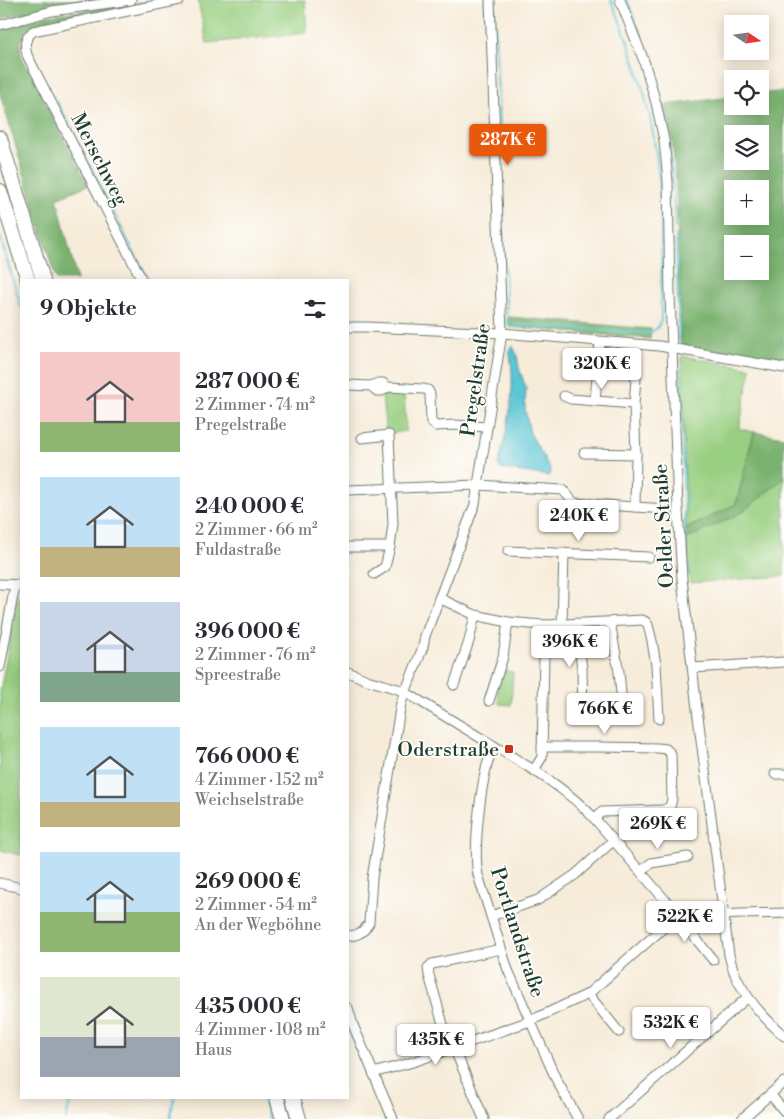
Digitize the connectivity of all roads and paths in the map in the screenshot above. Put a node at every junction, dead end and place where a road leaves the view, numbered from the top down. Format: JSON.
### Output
{"nodes":[{"id":1,"x":131,"y":0,"type":"edge"},
{"id":2,"x":180,"y":0,"type":"edge"},
{"id":3,"x":490,"y":0,"type":"edge"},
{"id":4,"x":620,"y":0,"type":"edge"},
{"id":5,"x":0,"y":25,"type":"edge"},
{"id":6,"x":0,"y":138,"type":"edge"},
{"id":7,"x":0,"y":191,"type":"edge"},
{"id":8,"x":28,"y":279,"type":"edge"},
{"id":9,"x":43,"y":279,"type":"edge"},
{"id":10,"x":141,"y":279,"type":"edge"},
{"id":11,"x":349,"y":327,"type":"edge"},
{"id":12,"x":502,"y":333,"type":"junction"},
{"id":13,"x":600,"y":342,"type":"junction"},
{"id":14,"x":672,"y":349,"type":"junction"},
{"id":15,"x":784,"y":368,"type":"edge"},
{"id":16,"x":636,"y":378,"type":"dead end"},
{"id":17,"x":349,"y":385,"type":"edge"},
{"id":18,"x":564,"y":396,"type":"dead end"},
{"id":19,"x":595,"y":401,"type":"junction"},
{"id":20,"x":634,"y":404,"type":"junction"},
{"id":21,"x":488,"y":427,"type":"junction"},
{"id":22,"x":362,"y":438,"type":"dead end"},
{"id":23,"x":584,"y":453,"type":"dead end"},
{"id":24,"x":636,"y":454,"type":"junction"},
{"id":25,"x":478,"y":485,"type":"junction"},
{"id":26,"x":392,"y":488,"type":"junction"},
{"id":27,"x":349,"y":490,"type":"edge"},
{"id":28,"x":635,"y":507,"type":"junction"},
{"id":29,"x":666,"y":508,"type":"dead end"},
{"id":30,"x":349,"y":547,"type":"edge"},
{"id":31,"x":390,"y":547,"type":"junction"},
{"id":32,"x":508,"y":550,"type":"dead end"},
{"id":33,"x":564,"y":553,"type":"junction"},
{"id":34,"x":649,"y":557,"type":"dead end"},
{"id":35,"x":374,"y":574,"type":"dead end"},
{"id":36,"x":0,"y":584,"type":"edge"},
{"id":37,"x":18,"y":585,"type":"edge"},
{"id":38,"x":438,"y":598,"type":"junction"},
{"id":39,"x":475,"y":614,"type":"junction"},
{"id":40,"x":508,"y":622,"type":"junction"},
{"id":41,"x":610,"y":622,"type":"junction"},
{"id":42,"x":576,"y":623,"type":"junction"},
{"id":43,"x":562,"y":624,"type":"junction"},
{"id":44,"x":547,"y":625,"type":"junction"},
{"id":45,"x":784,"y":662,"type":"edge"},
{"id":46,"x":0,"y":667,"type":"edge"},
{"id":47,"x":693,"y":668,"type":"junction"},
{"id":48,"x":349,"y":672,"type":"edge"},
{"id":49,"x":454,"y":685,"type":"dead end"},
{"id":50,"x":405,"y":692,"type":"junction"},
{"id":51,"x":489,"y":701,"type":"dead end"},
{"id":52,"x":583,"y":712,"type":"dead end"},
{"id":53,"x":620,"y":716,"type":"dead end"},
{"id":54,"x":659,"y":719,"type":"dead end"},
{"id":55,"x":494,"y":746,"type":"junction"},
{"id":56,"x":542,"y":747,"type":"junction"},
{"id":57,"x":534,"y":770,"type":"junction"},
{"id":58,"x":594,"y":818,"type":"junction"},
{"id":59,"x":613,"y":841,"type":"junction"},
{"id":60,"x":688,"y":857,"type":"dead end"},
{"id":61,"x":641,"y":871,"type":"junction"},
{"id":62,"x":0,"y":883,"type":"edge"},
{"id":63,"x":20,"y":888,"type":"edge"},
{"id":64,"x":784,"y":913,"type":"edge"},
{"id":65,"x":725,"y":915,"type":"junction"},
{"id":66,"x":491,"y":916,"type":"junction"},
{"id":67,"x":682,"y":917,"type":"junction"},
{"id":68,"x":349,"y":936,"type":"edge"},
{"id":69,"x":501,"y":949,"type":"junction"},
{"id":70,"x":713,"y":960,"type":"dead end"},
{"id":71,"x":588,"y":994,"type":"junction"},
{"id":72,"x":748,"y":997,"type":"junction"},
{"id":73,"x":349,"y":1011,"type":"edge"},
{"id":74,"x":530,"y":1020,"type":"junction"},
{"id":75,"x":619,"y":1032,"type":"dead end"},
{"id":76,"x":784,"y":1036,"type":"edge"},
{"id":77,"x":452,"y":1048,"type":"junction"},
{"id":78,"x":373,"y":1073,"type":"junction"},
{"id":79,"x":784,"y":1082,"type":"edge"},
{"id":80,"x":770,"y":1094,"type":"junction"},
{"id":81,"x":276,"y":1099,"type":"edge"},
{"id":82,"x":293,"y":1099,"type":"edge"},
{"id":83,"x":784,"y":1112,"type":"edge"},
{"id":84,"x":283,"y":1119,"type":"edge"},
{"id":85,"x":299,"y":1119,"type":"edge"},
{"id":86,"x":393,"y":1119,"type":"edge"},
{"id":87,"x":484,"y":1119,"type":"edge"},
{"id":88,"x":578,"y":1119,"type":"edge"},
{"id":89,"x":609,"y":1119,"type":"edge"},
{"id":90,"x":742,"y":1119,"type":"edge"}],
"edges":[{"from":1,"to":5,"type":"street"},
{"from":2,"to":10,"type":"street","name":"Merschweg"},
{"from":3,"to":12,"type":"street","name":"Pregelstraße"},
{"from":4,"to":14,"type":"street","name":"Oelder Straße"},
{"from":6,"to":9,"type":"highway"},
{"from":7,"to":8,"type":"highway"},
{"from":11,"to":12,"type":"street"},
{"from":12,"to":13,"type":"street"},
{"from":12,"to":21,"type":"street","name":"Pregelstraße"},
{"from":13,"to":14,"type":"street"},
{"from":13,"to":19,"type":"street"},
{"from":14,"to":15,"type":"street"},
{"from":14,"to":47,"type":"street","name":"Oelder Straße"},
{"from":16,"to":20,"type":"street"},
{"from":17,"to":21,"type":"street"},
{"from":18,"to":19,"type":"street"},
{"from":19,"to":20,"type":"street"},
{"from":20,"to":24,"type":"street"},
{"from":21,"to":25,"type":"street","name":"Pregelstraße"},
{"from":22,"to":26,"type":"street"},
{"from":23,"to":24,"type":"street"},
{"from":24,"to":28,"type":"street"},
{"from":25,"to":26,"type":"street"},
{"from":25,"to":28,"type":"street"},
{"from":25,"to":38,"type":"street","name":"Pregelstraße"},
{"from":26,"to":27,"type":"street"},
{"from":26,"to":31,"type":"street"},
{"from":28,"to":29,"type":"street"},
{"from":30,"to":31,"type":"street"},
{"from":31,"to":35,"type":"street"},
{"from":32,"to":33,"type":"street"},
{"from":33,"to":34,"type":"street"},
{"from":33,"to":43,"type":"street"},
{"from":36,"to":37,"type":"street"},
{"from":37,"to":46,"type":"street"},
{"from":38,"to":39,"type":"street"},
{"from":38,"to":50,"type":"street","name":"Pregelstraße"},
{"from":39,"to":40,"type":"street"},
{"from":39,"to":49,"type":"street"},
{"from":40,"to":44,"type":"street"},
{"from":40,"to":51,"type":"street"},
{"from":41,"to":42,"type":"street"},
{"from":41,"to":53,"type":"street"},
{"from":41,"to":54,"type":"street"},
{"from":42,"to":43,"type":"street"},
{"from":42,"to":52,"type":"street"},
{"from":43,"to":44,"type":"street"},
{"from":44,"to":56,"type":"street"},
{"from":45,"to":47,"type":"street"},
{"from":47,"to":65,"type":"street","name":"Oelder Straße"},
{"from":48,"to":50,"type":"street"},
{"from":50,"to":55,"type":"street"},
{"from":50,"to":68,"type":"street","name":"Pregelstraße"},
{"from":55,"to":57,"type":"street"},
{"from":55,"to":66,"type":"street","name":"Portlandstraße"},
{"from":56,"to":57,"type":"street"},
{"from":56,"to":58,"type":"street"},
{"from":57,"to":58,"type":"street"},
{"from":58,"to":59,"type":"street"},
{"from":59,"to":61,"type":"street"},
{"from":59,"to":66,"type":"street"},
{"from":60,"to":61,"type":"street"},
{"from":61,"to":67,"type":"street"},
{"from":62,"to":63,"type":"street"},
{"from":64,"to":65,"type":"street"},
{"from":65,"to":67,"type":"street"},
{"from":65,"to":72,"type":"street","name":"Oelder Straße"},
{"from":66,"to":69,"type":"street","name":"Portlandstraße"},
{"from":67,"to":70,"type":"street"},
{"from":67,"to":71,"type":"street"},
{"from":69,"to":74,"type":"street","name":"Portlandstraße"},
{"from":69,"to":77,"type":"street"},
{"from":71,"to":74,"type":"street"},
{"from":71,"to":75,"type":"street"},
{"from":72,"to":76,"type":"street","name":"Oelder Straße"},
{"from":72,"to":89,"type":"street"},
{"from":73,"to":78,"type":"street"},
{"from":74,"to":77,"type":"street"},
{"from":74,"to":88,"type":"street","name":"Portlandstraße"},
{"from":77,"to":78,"type":"street"},
{"from":77,"to":87,"type":"street"},
{"from":78,"to":86,"type":"street"},
{"from":79,"to":80,"type":"street"},
{"from":80,"to":83,"type":"street"},
{"from":80,"to":90,"type":"street"},
{"from":81,"to":84,"type":"highway"},
{"from":82,"to":85,"type":"highway"}]}
